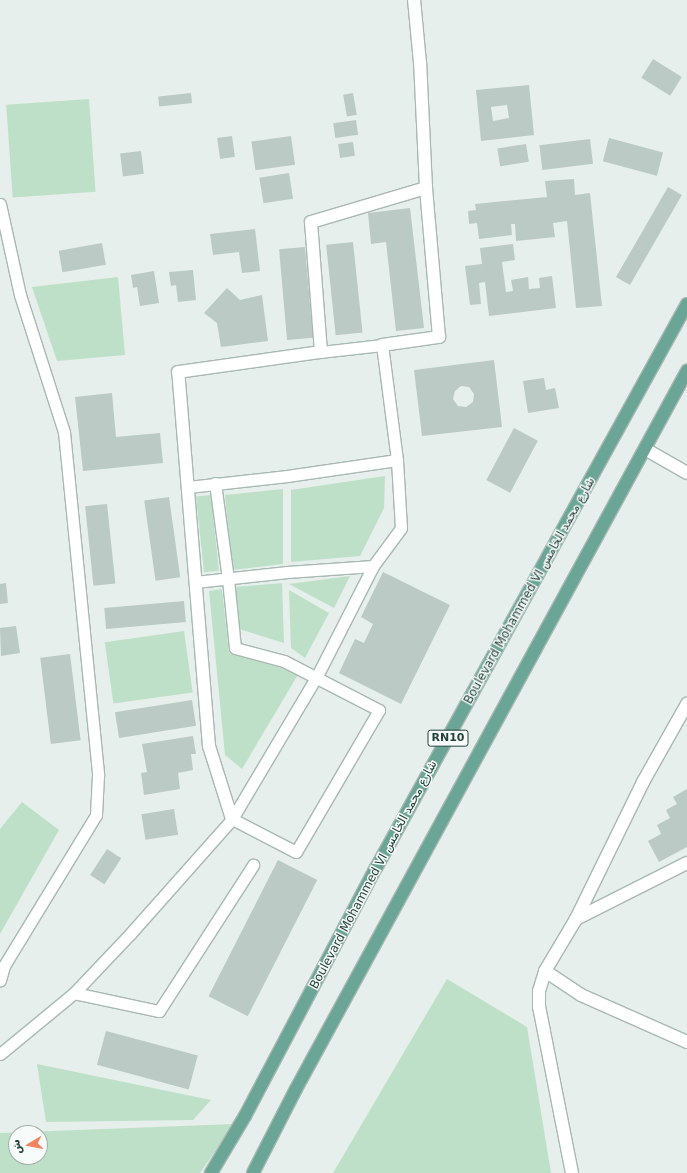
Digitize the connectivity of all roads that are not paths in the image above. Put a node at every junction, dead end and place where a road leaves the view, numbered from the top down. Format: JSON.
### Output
{"nodes":[{"id":1,"x":414,"y":0,"type":"edge"},
{"id":2,"x":426,"y":188,"type":"junction"},
{"id":3,"x":0,"y":204,"type":"edge"},
{"id":4,"x":687,"y":304,"type":"edge"},
{"id":5,"x":382,"y":345,"type":"junction"},
{"id":6,"x":322,"y":352,"type":"junction"},
{"id":7,"x":687,"y":371,"type":"edge"},
{"id":8,"x":645,"y":450,"type":"junction"},
{"id":9,"x":397,"y":460,"type":"junction"},
{"id":10,"x":687,"y":473,"type":"edge"},
{"id":11,"x":215,"y":483,"type":"junction"},
{"id":12,"x":188,"y":486,"type":"junction"},
{"id":13,"x":373,"y":566,"type":"junction"},
{"id":14,"x":228,"y":579,"type":"junction"},
{"id":15,"x":195,"y":582,"type":"junction"},
{"id":16,"x":317,"y":676,"type":"junction"},
{"id":17,"x":687,"y":704,"type":"edge"},
{"id":18,"x":232,"y":820,"type":"junction"},
{"id":19,"x":687,"y":863,"type":"edge"},
{"id":20,"x":253,"y":865,"type":"dead end"},
{"id":21,"x":576,"y":919,"type":"junction"},
{"id":22,"x":545,"y":971,"type":"junction"},
{"id":23,"x":0,"y":980,"type":"edge"},
{"id":24,"x":74,"y":993,"type":"junction"},
{"id":25,"x":687,"y":1042,"type":"edge"},
{"id":26,"x":0,"y":1054,"type":"edge"},
{"id":27,"x":211,"y":1173,"type":"edge"},
{"id":28,"x":253,"y":1173,"type":"edge"},
{"id":29,"x":572,"y":1173,"type":"edge"}],
"edges":[{"from":1,"to":2,"type":"street"},
{"from":2,"to":5,"type":"street"},
{"from":2,"to":6,"type":"street"},
{"from":3,"to":23,"type":"lane"},
{"from":4,"to":27,"type":"main road","name":"Boulevard Mohammed VI شارع محمد الخامس","number":"RN10"},
{"from":5,"to":6,"type":"lane"},
{"from":5,"to":9,"type":"lane"},
{"from":6,"to":12,"type":"street"},
{"from":7,"to":8,"type":"main road","number":"RN10"},
{"from":8,"to":10,"type":"street"},
{"from":8,"to":28,"type":"main road","number":"RN10"},
{"from":9,"to":11,"type":"lane"},
{"from":9,"to":13,"type":"lane"},
{"from":11,"to":12,"type":"lane"},
{"from":11,"to":14,"type":"lane"},
{"from":12,"to":15,"type":"street"},
{"from":13,"to":14,"type":"lane"},
{"from":13,"to":16,"type":"lane"},
{"from":14,"to":15,"type":"lane"},
{"from":14,"to":16,"type":"lane"},
{"from":15,"to":18,"type":"street"},
{"from":16,"to":18,"type":"lane"},
{"from":16,"to":18,"type":"lane"},
{"from":17,"to":21,"type":"street"},
{"from":18,"to":24,"type":"lane"},
{"from":19,"to":21,"type":"street"},
{"from":20,"to":24,"type":"lane"},
{"from":21,"to":22,"type":"street"},
{"from":22,"to":25,"type":"street"},
{"from":22,"to":29,"type":"street"},
{"from":24,"to":26,"type":"lane"}]}
